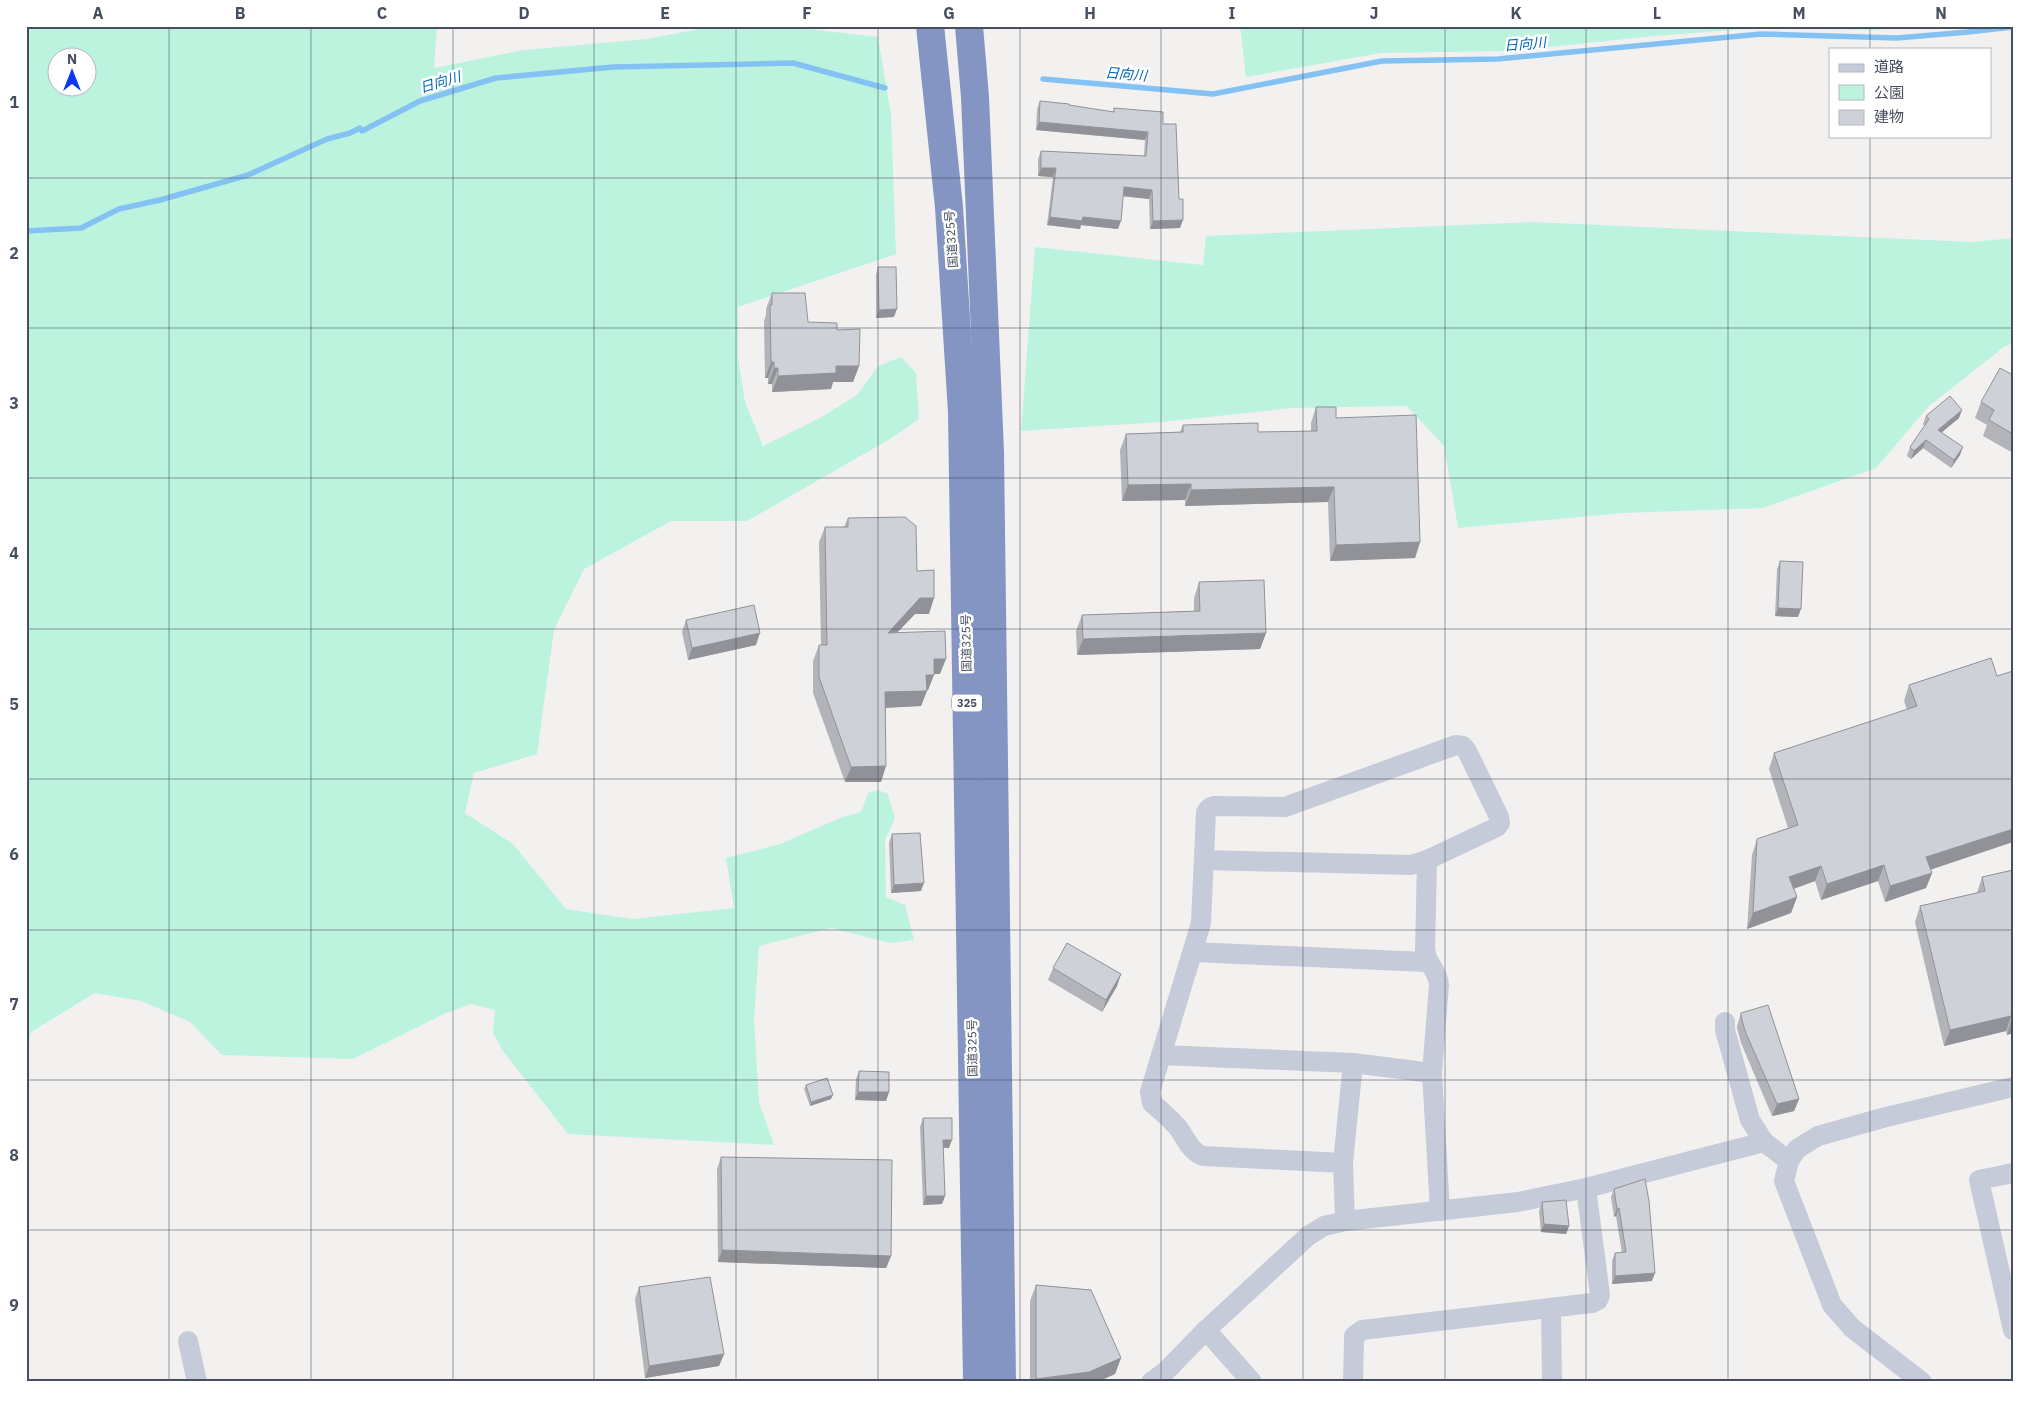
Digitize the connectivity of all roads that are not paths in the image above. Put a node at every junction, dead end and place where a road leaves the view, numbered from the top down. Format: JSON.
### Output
{"nodes":[{"id":1,"x":930,"y":26,"type":"edge"},
{"id":2,"x":969,"y":26,"type":"edge"},
{"id":3,"x":1204,"y":860,"type":"junction"},
{"id":4,"x":1427,"y":860,"type":"junction"},
{"id":5,"x":1193,"y":952,"type":"junction"},
{"id":6,"x":1426,"y":962,"type":"junction"},
{"id":7,"x":1725,"y":1022,"type":"dead end"},
{"id":8,"x":1161,"y":1056,"type":"junction"},
{"id":9,"x":1353,"y":1063,"type":"junction"},
{"id":10,"x":1432,"y":1073,"type":"junction"},
{"id":11,"x":2013,"y":1087,"type":"edge"},
{"id":12,"x":1764,"y":1142,"type":"junction"},
{"id":13,"x":1789,"y":1161,"type":"junction"},
{"id":14,"x":1343,"y":1163,"type":"junction"},
{"id":15,"x":2013,"y":1173,"type":"edge"},
{"id":16,"x":1586,"y":1188,"type":"junction"},
{"id":17,"x":1440,"y":1211,"type":"junction"},
{"id":18,"x":1344,"y":1221,"type":"junction"},
{"id":19,"x":2008,"y":1283,"type":"edge"},
{"id":20,"x":1552,"y":1308,"type":"junction"},
{"id":21,"x":1206,"y":1330,"type":"junction"},
{"id":22,"x":2013,"y":1330,"type":"edge"},
{"id":23,"x":188,"y":1341,"type":"dead end"},
{"id":24,"x":197,"y":1382,"type":"edge"},
{"id":25,"x":977,"y":1382,"type":"edge"},
{"id":26,"x":1002,"y":1382,"type":"edge"},
{"id":27,"x":1151,"y":1382,"type":"edge"},
{"id":28,"x":1252,"y":1382,"type":"edge"},
{"id":29,"x":1353,"y":1382,"type":"edge"},
{"id":30,"x":1552,"y":1382,"type":"edge"},
{"id":31,"x":1922,"y":1382,"type":"edge"}],
"edges":[{"from":1,"to":25,"type":"highway","name":"国道325号","number":"325"},
{"from":2,"to":26,"type":"highway","name":"国道325号","number":"325"},
{"from":3,"to":4,"type":"street"},
{"from":3,"to":4,"type":"street"},
{"from":3,"to":5,"type":"street"},
{"from":4,"to":6,"type":"street"},
{"from":5,"to":6,"type":"street"},
{"from":5,"to":8,"type":"street"},
{"from":6,"to":10,"type":"street"},
{"from":7,"to":12,"type":"street"},
{"from":8,"to":9,"type":"street"},
{"from":8,"to":14,"type":"street"},
{"from":9,"to":10,"type":"street"},
{"from":9,"to":14,"type":"street"},
{"from":10,"to":17,"type":"street"},
{"from":11,"to":13,"type":"street"},
{"from":12,"to":13,"type":"street"},
{"from":12,"to":16,"type":"street"},
{"from":13,"to":31,"type":"street"},
{"from":14,"to":18,"type":"street"},
{"from":15,"to":19,"type":"street"},
{"from":16,"to":17,"type":"street"},
{"from":16,"to":20,"type":"street"},
{"from":17,"to":18,"type":"street"},
{"from":18,"to":21,"type":"street"},
{"from":19,"to":22,"type":"street"},
{"from":20,"to":29,"type":"street"},
{"from":20,"to":30,"type":"street"},
{"from":21,"to":27,"type":"street"},
{"from":21,"to":28,"type":"street"},
{"from":23,"to":24,"type":"street"}]}
